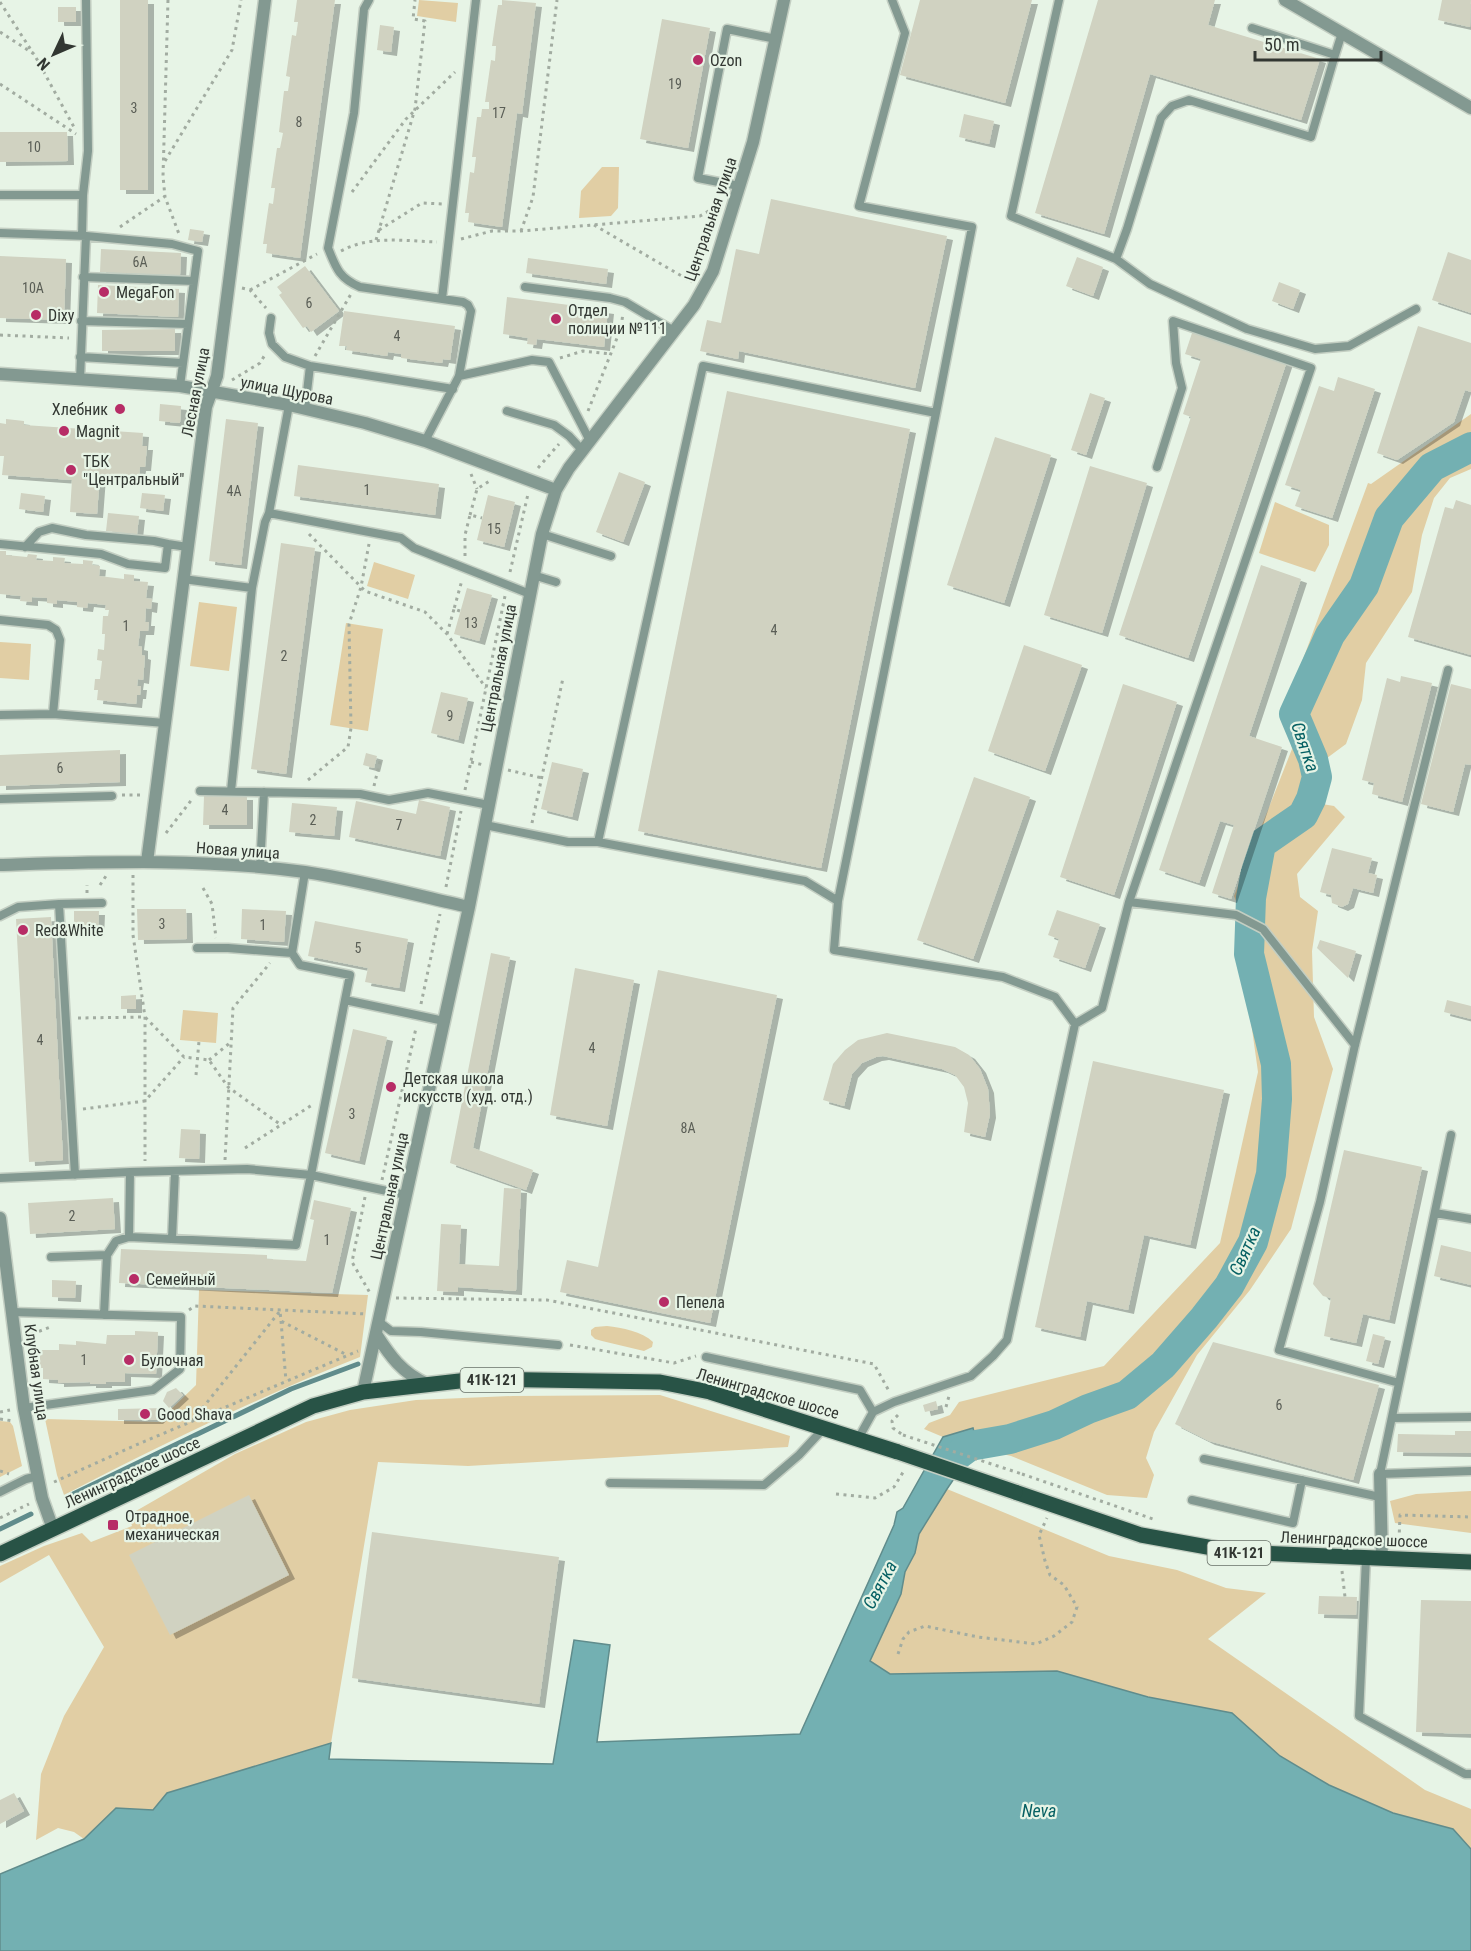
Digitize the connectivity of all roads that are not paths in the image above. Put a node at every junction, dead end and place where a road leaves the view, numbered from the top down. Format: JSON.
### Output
{"nodes":[{"id":1,"x":86,"y":0,"type":"edge"},
{"id":2,"x":265,"y":0,"type":"edge"},
{"id":3,"x":369,"y":0,"type":"edge"},
{"id":4,"x":476,"y":0,"type":"edge"},
{"id":5,"x":784,"y":0,"type":"edge"},
{"id":6,"x":892,"y":0,"type":"edge"},
{"id":7,"x":1059,"y":0,"type":"edge"},
{"id":8,"x":1285,"y":0,"type":"edge"},
{"id":9,"x":1252,"y":28,"type":"dead end"},
{"id":10,"x":1342,"y":33,"type":"junction"},
{"id":11,"x":776,"y":39,"type":"junction"},
{"id":12,"x":1335,"y":55,"type":"junction"},
{"id":13,"x":1471,"y":108,"type":"edge"},
{"id":14,"x":739,"y":186,"type":"junction"},
{"id":15,"x":0,"y":195,"type":"edge"},
{"id":16,"x":83,"y":195,"type":"junction"},
{"id":17,"x":0,"y":233,"type":"edge"},
{"id":18,"x":84,"y":236,"type":"junction"},
{"id":19,"x":1116,"y":260,"type":"junction"},
{"id":20,"x":83,"y":277,"type":"junction"},
{"id":21,"x":194,"y":281,"type":"junction"},
{"id":22,"x":525,"y":287,"type":"dead end"},
{"id":23,"x":442,"y":299,"type":"junction"},
{"id":24,"x":1416,"y":309,"type":"dead end"},
{"id":25,"x":271,"y":318,"type":"road end"},
{"id":26,"x":81,"y":321,"type":"junction"},
{"id":27,"x":188,"y":324,"type":"junction"},
{"id":28,"x":674,"y":331,"type":"junction"},
{"id":29,"x":80,"y":357,"type":"junction"},
{"id":30,"x":183,"y":363,"type":"junction"},
{"id":31,"x":310,"y":366,"type":"junction"},
{"id":32,"x":0,"y":374,"type":"edge"},
{"id":33,"x":459,"y":376,"type":"junction"},
{"id":34,"x":80,"y":380,"type":"junction"},
{"id":35,"x":180,"y":387,"type":"junction"},
{"id":36,"x":453,"y":389,"type":"junction"},
{"id":37,"x":212,"y":392,"type":"junction"},
{"id":38,"x":289,"y":405,"type":"junction"},
{"id":39,"x":305,"y":409,"type":"junction"},
{"id":40,"x":507,"y":411,"type":"dead end"},
{"id":41,"x":936,"y":413,"type":"junction"},
{"id":42,"x":424,"y":441,"type":"junction"},
{"id":43,"x":586,"y":446,"type":"junction"},
{"id":44,"x":1157,"y":467,"type":"dead end"},
{"id":45,"x":556,"y":490,"type":"junction"},
{"id":46,"x":269,"y":513,"type":"junction"},
{"id":47,"x":542,"y":534,"type":"junction"},
{"id":48,"x":0,"y":544,"type":"edge"},
{"id":49,"x":168,"y":544,"type":"junction"},
{"id":50,"x":25,"y":546,"type":"junction"},
{"id":51,"x":187,"y":547,"type":"junction"},
{"id":52,"x":611,"y":556,"type":"dead end"},
{"id":53,"x":533,"y":575,"type":"junction"},
{"id":54,"x":183,"y":579,"type":"junction"},
{"id":55,"x":556,"y":582,"type":"dead end"},
{"id":56,"x":252,"y":588,"type":"junction"},
{"id":57,"x":530,"y":594,"type":"junction"},
{"id":58,"x":0,"y":620,"type":"edge"},
{"id":59,"x":1448,"y":670,"type":"dead end"},
{"id":60,"x":53,"y":714,"type":"junction"},
{"id":61,"x":0,"y":715,"type":"edge"},
{"id":62,"x":165,"y":723,"type":"junction"},
{"id":63,"x":200,"y":791,"type":"road end"},
{"id":64,"x":231,"y":791,"type":"junction"},
{"id":65,"x":264,"y":792,"type":"junction"},
{"id":66,"x":112,"y":796,"type":"road end"},
{"id":67,"x":0,"y":799,"type":"edge"},
{"id":68,"x":489,"y":805,"type":"junction"},
{"id":69,"x":485,"y":825,"type":"junction"},
{"id":70,"x":598,"y":842,"type":"junction"},
{"id":71,"x":147,"y":862,"type":"junction"},
{"id":72,"x":0,"y":865,"type":"edge"},
{"id":73,"x":260,"y":868,"type":"junction"},
{"id":74,"x":305,"y":873,"type":"junction"},
{"id":75,"x":838,"y":902,"type":"junction"},
{"id":76,"x":1130,"y":902,"type":"junction"},
{"id":77,"x":102,"y":903,"type":"dead end"},
{"id":78,"x":59,"y":904,"type":"junction"},
{"id":79,"x":470,"y":907,"type":"junction"},
{"id":80,"x":0,"y":916,"type":"edge"},
{"id":81,"x":197,"y":948,"type":"dead end"},
{"id":82,"x":292,"y":953,"type":"junction"},
{"id":83,"x":345,"y":1000,"type":"junction"},
{"id":84,"x":444,"y":1021,"type":"junction"},
{"id":85,"x":1075,"y":1024,"type":"junction"},
{"id":86,"x":1355,"y":1045,"type":"junction"},
{"id":87,"x":1451,"y":1135,"type":"dead end"},
{"id":88,"x":175,"y":1171,"type":"junction"},
{"id":89,"x":130,"y":1172,"type":"junction"},
{"id":90,"x":75,"y":1175,"type":"junction"},
{"id":91,"x":311,"y":1175,"type":"junction"},
{"id":92,"x":0,"y":1178,"type":"edge"},
{"id":93,"x":406,"y":1195,"type":"junction"},
{"id":94,"x":1435,"y":1213,"type":"junction"},
{"id":95,"x":0,"y":1218,"type":"edge"},
{"id":96,"x":1471,"y":1219,"type":"edge"},
{"id":97,"x":129,"y":1237,"type":"junction"},
{"id":98,"x":172,"y":1239,"type":"junction"},
{"id":99,"x":107,"y":1255,"type":"junction"},
{"id":100,"x":51,"y":1257,"type":"dead end"},
{"id":101,"x":12,"y":1312,"type":"junction"},
{"id":102,"x":105,"y":1315,"type":"junction"},
{"id":103,"x":377,"y":1327,"type":"junction"},
{"id":104,"x":558,"y":1346,"type":"road end"},
{"id":105,"x":706,"y":1357,"type":"road end"},
{"id":106,"x":1399,"y":1383,"type":"junction"},
{"id":107,"x":428,"y":1385,"type":"junction"},
{"id":108,"x":363,"y":1392,"type":"junction"},
{"id":109,"x":24,"y":1408,"type":"junction"},
{"id":110,"x":873,"y":1412,"type":"junction"},
{"id":111,"x":1471,"y":1417,"type":"edge"},
{"id":112,"x":1392,"y":1418,"type":"junction"},
{"id":113,"x":824,"y":1428,"type":"junction"},
{"id":114,"x":858,"y":1439,"type":"junction"},
{"id":115,"x":1204,"y":1459,"type":"dead end"},
{"id":116,"x":1471,"y":1471,"type":"edge"},
{"id":117,"x":1380,"y":1474,"type":"junction"},
{"id":118,"x":38,"y":1476,"type":"junction"},
{"id":119,"x":1302,"y":1480,"type":"junction"},
{"id":120,"x":610,"y":1483,"type":"dead end"},
{"id":121,"x":0,"y":1492,"type":"edge"},
{"id":122,"x":1380,"y":1497,"type":"junction"},
{"id":123,"x":1192,"y":1500,"type":"dead end"},
{"id":124,"x":53,"y":1529,"type":"junction"},
{"id":125,"x":0,"y":1554,"type":"edge"},
{"id":126,"x":1374,"y":1559,"type":"junction"},
{"id":127,"x":1471,"y":1562,"type":"edge"},
{"id":128,"x":1471,"y":1774,"type":"edge"}],
"edges":[{"from":1,"to":16,"type":"lane"},
{"from":2,"to":37,"type":"street","name":"Лесная улица"},
{"from":3,"to":23,"type":"lane"},
{"from":4,"to":23,"type":"lane"},
{"from":5,"to":11,"type":"street","name":"Центральная улица"},
{"from":6,"to":41,"type":"lane"},
{"from":7,"to":19,"type":"lane"},
{"from":8,"to":10,"type":"street"},
{"from":9,"to":12,"type":"lane"},
{"from":10,"to":12,"type":"lane"},
{"from":10,"to":13,"type":"street"},
{"from":11,"to":14,"type":"street","name":"Центральная улица"},
{"from":11,"to":14,"type":"lane"},
{"from":12,"to":19,"type":"lane"},
{"from":14,"to":28,"type":"street","name":"Центральная улица"},
{"from":15,"to":16,"type":"lane"},
{"from":16,"to":18,"type":"lane"},
{"from":17,"to":18,"type":"lane"},
{"from":18,"to":20,"type":"lane"},
{"from":18,"to":21,"type":"lane"},
{"from":19,"to":24,"type":"lane"},
{"from":20,"to":21,"type":"lane"},
{"from":20,"to":26,"type":"lane"},
{"from":21,"to":27,"type":"lane"},
{"from":22,"to":28,"type":"lane"},
{"from":23,"to":33,"type":"lane"},
{"from":25,"to":31,"type":"lane"},
{"from":26,"to":27,"type":"lane"},
{"from":26,"to":29,"type":"lane"},
{"from":27,"to":30,"type":"lane"},
{"from":28,"to":43,"type":"street","name":"Центральная улица"},
{"from":29,"to":30,"type":"lane"},
{"from":29,"to":34,"type":"lane"},
{"from":30,"to":35,"type":"lane"},
{"from":31,"to":36,"type":"lane"},
{"from":31,"to":39,"type":"lane"},
{"from":32,"to":34,"type":"street","name":"улица Щурова"},
{"from":33,"to":36,"type":"lane"},
{"from":33,"to":43,"type":"lane"},
{"from":34,"to":35,"type":"street","name":"улица Щурова"},
{"from":35,"to":37,"type":"street","name":"улица Щурова"},
{"from":36,"to":42,"type":"lane"},
{"from":37,"to":38,"type":"street","name":"улица Щурова"},
{"from":37,"to":51,"type":"street","name":"Лесная улица"},
{"from":38,"to":39,"type":"street","name":"улица Щурова"},
{"from":38,"to":46,"type":"lane"},
{"from":39,"to":42,"type":"street","name":"улица Щурова"},
{"from":40,"to":43,"type":"lane"},
{"from":41,"to":70,"type":"lane"},
{"from":41,"to":75,"type":"lane"},
{"from":42,"to":45,"type":"street","name":"улица Щурова"},
{"from":43,"to":45,"type":"street","name":"Центральная улица"},
{"from":44,"to":76,"type":"lane"},
{"from":45,"to":47,"type":"street","name":"Центральная улица"},
{"from":46,"to":56,"type":"lane"},
{"from":46,"to":57,"type":"lane"},
{"from":47,"to":52,"type":"lane"},
{"from":47,"to":53,"type":"street","name":"Центральная улица"},
{"from":48,"to":50,"type":"lane"},
{"from":49,"to":50,"type":"lane"},
{"from":49,"to":50,"type":"lane"},
{"from":49,"to":51,"type":"lane"},
{"from":51,"to":54,"type":"street","name":"Лесная улица"},
{"from":53,"to":55,"type":"lane"},
{"from":53,"to":57,"type":"street","name":"Центральная улица"},
{"from":54,"to":56,"type":"lane"},
{"from":54,"to":62,"type":"street","name":"Лесная улица"},
{"from":56,"to":64,"type":"lane"},
{"from":57,"to":68,"type":"street","name":"Центральная улица"},
{"from":58,"to":60,"type":"lane"},
{"from":59,"to":86,"type":"lane"},
{"from":60,"to":61,"type":"lane"},
{"from":60,"to":62,"type":"lane"},
{"from":62,"to":71,"type":"street","name":"Лесная улица"},
{"from":63,"to":64,"type":"lane"},
{"from":64,"to":65,"type":"lane"},
{"from":65,"to":68,"type":"lane"},
{"from":65,"to":73,"type":"lane"},
{"from":66,"to":67,"type":"lane"},
{"from":68,"to":69,"type":"street","name":"Центральная улица"},
{"from":69,"to":70,"type":"lane"},
{"from":69,"to":79,"type":"street","name":"Центральная улица"},
{"from":70,"to":75,"type":"lane"},
{"from":71,"to":72,"type":"street","name":"Новая улица"},
{"from":71,"to":73,"type":"street","name":"Новая улица"},
{"from":73,"to":74,"type":"street","name":"Новая улица"},
{"from":74,"to":79,"type":"street","name":"Новая улица"},
{"from":74,"to":82,"type":"lane"},
{"from":75,"to":85,"type":"lane"},
{"from":76,"to":85,"type":"lane"},
{"from":76,"to":86,"type":"lane"},
{"from":77,"to":78,"type":"lane"},
{"from":78,"to":80,"type":"lane"},
{"from":78,"to":90,"type":"lane"},
{"from":79,"to":84,"type":"street","name":"Центральная улица"},
{"from":81,"to":82,"type":"lane"},
{"from":82,"to":83,"type":"lane"},
{"from":83,"to":84,"type":"lane"},
{"from":83,"to":91,"type":"lane"},
{"from":84,"to":93,"type":"street","name":"Центральная улица"},
{"from":85,"to":110,"type":"lane"},
{"from":86,"to":106,"type":"lane"},
{"from":87,"to":94,"type":"lane"},
{"from":88,"to":89,"type":"lane"},
{"from":88,"to":91,"type":"lane"},
{"from":88,"to":98,"type":"lane"},
{"from":89,"to":90,"type":"lane"},
{"from":89,"to":97,"type":"lane"},
{"from":90,"to":92,"type":"lane"},
{"from":91,"to":93,"type":"lane"},
{"from":91,"to":98,"type":"lane"},
{"from":93,"to":103,"type":"street","name":"Центральная улица"},
{"from":94,"to":96,"type":"lane"},
{"from":94,"to":106,"type":"lane"},
{"from":95,"to":101,"type":"street","name":"Клубная улица"},
{"from":97,"to":98,"type":"lane"},
{"from":97,"to":99,"type":"lane"},
{"from":99,"to":100,"type":"lane"},
{"from":99,"to":102,"type":"lane"},
{"from":101,"to":102,"type":"lane"},
{"from":101,"to":109,"type":"street","name":"Клубная улица"},
{"from":102,"to":109,"type":"lane"},
{"from":103,"to":104,"type":"lane"},
{"from":103,"to":107,"type":"street"},
{"from":103,"to":108,"type":"street","name":"Центральная улица"},
{"from":105,"to":110,"type":"lane"},
{"from":106,"to":112,"type":"lane"},
{"from":107,"to":108,"type":"main road","name":"Ленинградское шоссе","number":"41К-121"},
{"from":107,"to":113,"type":"main road","name":"Ленинградское шоссе","number":"41К-121"},
{"from":108,"to":124,"type":"main road","name":"Ленинградское шоссе","number":"41К-121"},
{"from":109,"to":118,"type":"street","name":"Клубная улица"},
{"from":110,"to":114,"type":"lane"},
{"from":111,"to":112,"type":"lane"},
{"from":112,"to":117,"type":"lane"},
{"from":113,"to":114,"type":"main road","name":"Ленинградское шоссе","number":"41К-121"},
{"from":113,"to":120,"type":"lane"},
{"from":114,"to":126,"type":"main road","name":"Ленинградское шоссе","number":"41К-121","bridge":true},
{"from":115,"to":119,"type":"lane"},
{"from":116,"to":117,"type":"lane"},
{"from":117,"to":122,"type":"street"},
{"from":118,"to":121,"type":"lane"},
{"from":118,"to":124,"type":"street","name":"Клубная улица"},
{"from":119,"to":122,"type":"lane"},
{"from":119,"to":123,"type":"lane"},
{"from":122,"to":126,"type":"street"},
{"from":124,"to":125,"type":"main road","name":"Ленинградское шоссе","number":"41К-121"},
{"from":126,"to":127,"type":"main road","name":"Ленинградское шоссе","number":"41К-121"},
{"from":126,"to":128,"type":"lane"}]}
